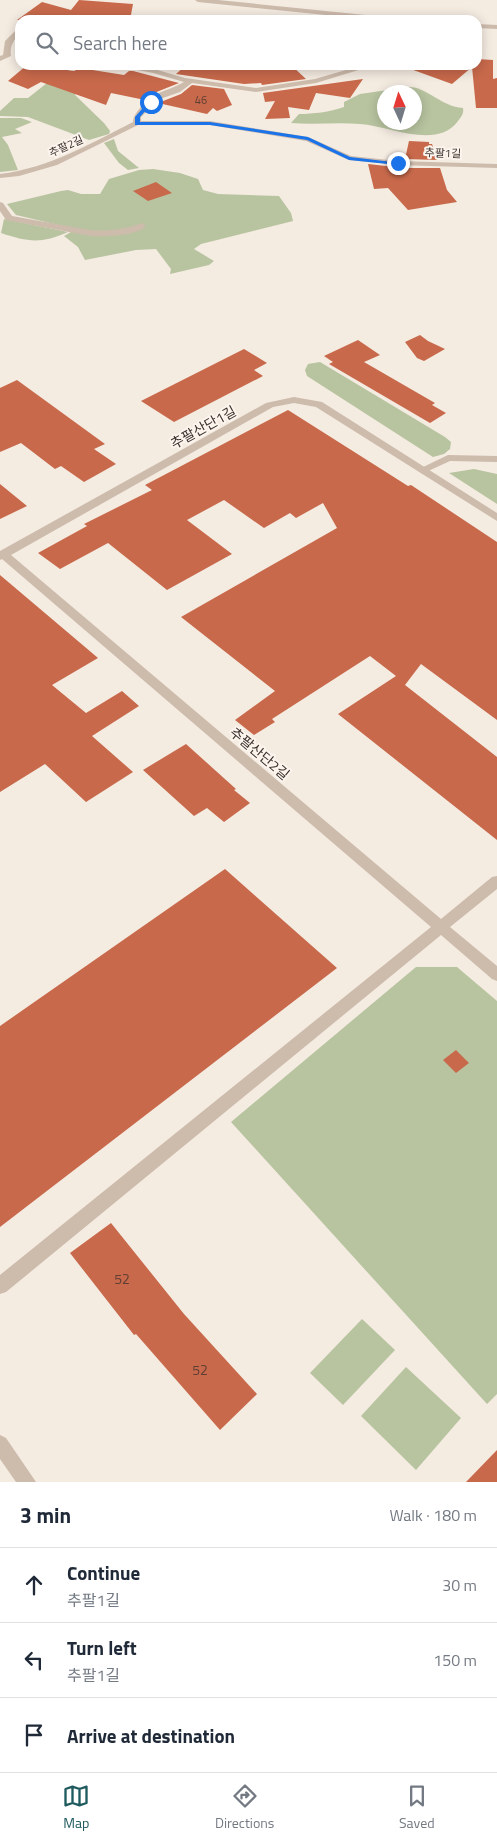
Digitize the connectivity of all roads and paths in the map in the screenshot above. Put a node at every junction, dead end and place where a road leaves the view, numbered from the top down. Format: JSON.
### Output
{"nodes":[{"id":1,"x":198,"y":0,"type":"edge"},
{"id":2,"x":230,"y":2,"type":"edge"},
{"id":3,"x":349,"y":15,"type":"edge"},
{"id":4,"x":482,"y":26,"type":"edge"},
{"id":5,"x":497,"y":28,"type":"edge"},
{"id":6,"x":15,"y":34,"type":"edge"},
{"id":7,"x":7,"y":57,"type":"edge"},
{"id":8,"x":148,"y":70,"type":"edge"},
{"id":9,"x":357,"y":70,"type":"edge"},
{"id":10,"x":190,"y":81,"type":"junction"},
{"id":11,"x":137,"y":124,"type":"junction"},
{"id":12,"x":497,"y":166,"type":"edge"},
{"id":13,"x":0,"y":176,"type":"edge"},
{"id":14,"x":0,"y":205,"type":"edge"},
{"id":15,"x":142,"y":226,"type":"dead end"},
{"id":16,"x":497,"y":458,"type":"edge"},
{"id":17,"x":422,"y":470,"type":"junction"},
{"id":18,"x":497,"y":518,"type":"edge"},
{"id":19,"x":1,"y":555,"type":"edge"},
{"id":20,"x":497,"y":881,"type":"edge"},
{"id":21,"x":440,"y":927,"type":"junction"},
{"id":22,"x":497,"y":975,"type":"edge"},
{"id":23,"x":0,"y":1286,"type":"edge"},
{"id":24,"x":0,"y":1444,"type":"edge"},
{"id":25,"x":27,"y":1482,"type":"edge"}],
"edges":[{"from":1,"to":2,"type":"street"},
{"from":2,"to":3,"type":"street"},
{"from":4,"to":5,"type":"street"},
{"from":6,"to":7,"type":"street"},
{"from":8,"to":10,"type":"street"},
{"from":9,"to":10,"type":"street"},
{"from":10,"to":11,"type":"street"},
{"from":11,"to":12,"type":"street","name":"추팔1길"},
{"from":11,"to":13,"type":"street","name":"추팔2길"},
{"from":14,"to":15,"type":"street"},
{"from":16,"to":17,"type":"street"},
{"from":17,"to":18,"type":"street","name":"추팔산단1길"},
{"from":17,"to":19,"type":"street","name":"추팔산단1길"},
{"from":19,"to":21,"type":"street","name":"추팔산단2길"},
{"from":20,"to":21,"type":"street"},
{"from":21,"to":22,"type":"street","name":"추팔산단2길"},
{"from":21,"to":23,"type":"street"},
{"from":24,"to":25,"type":"street"}]}
